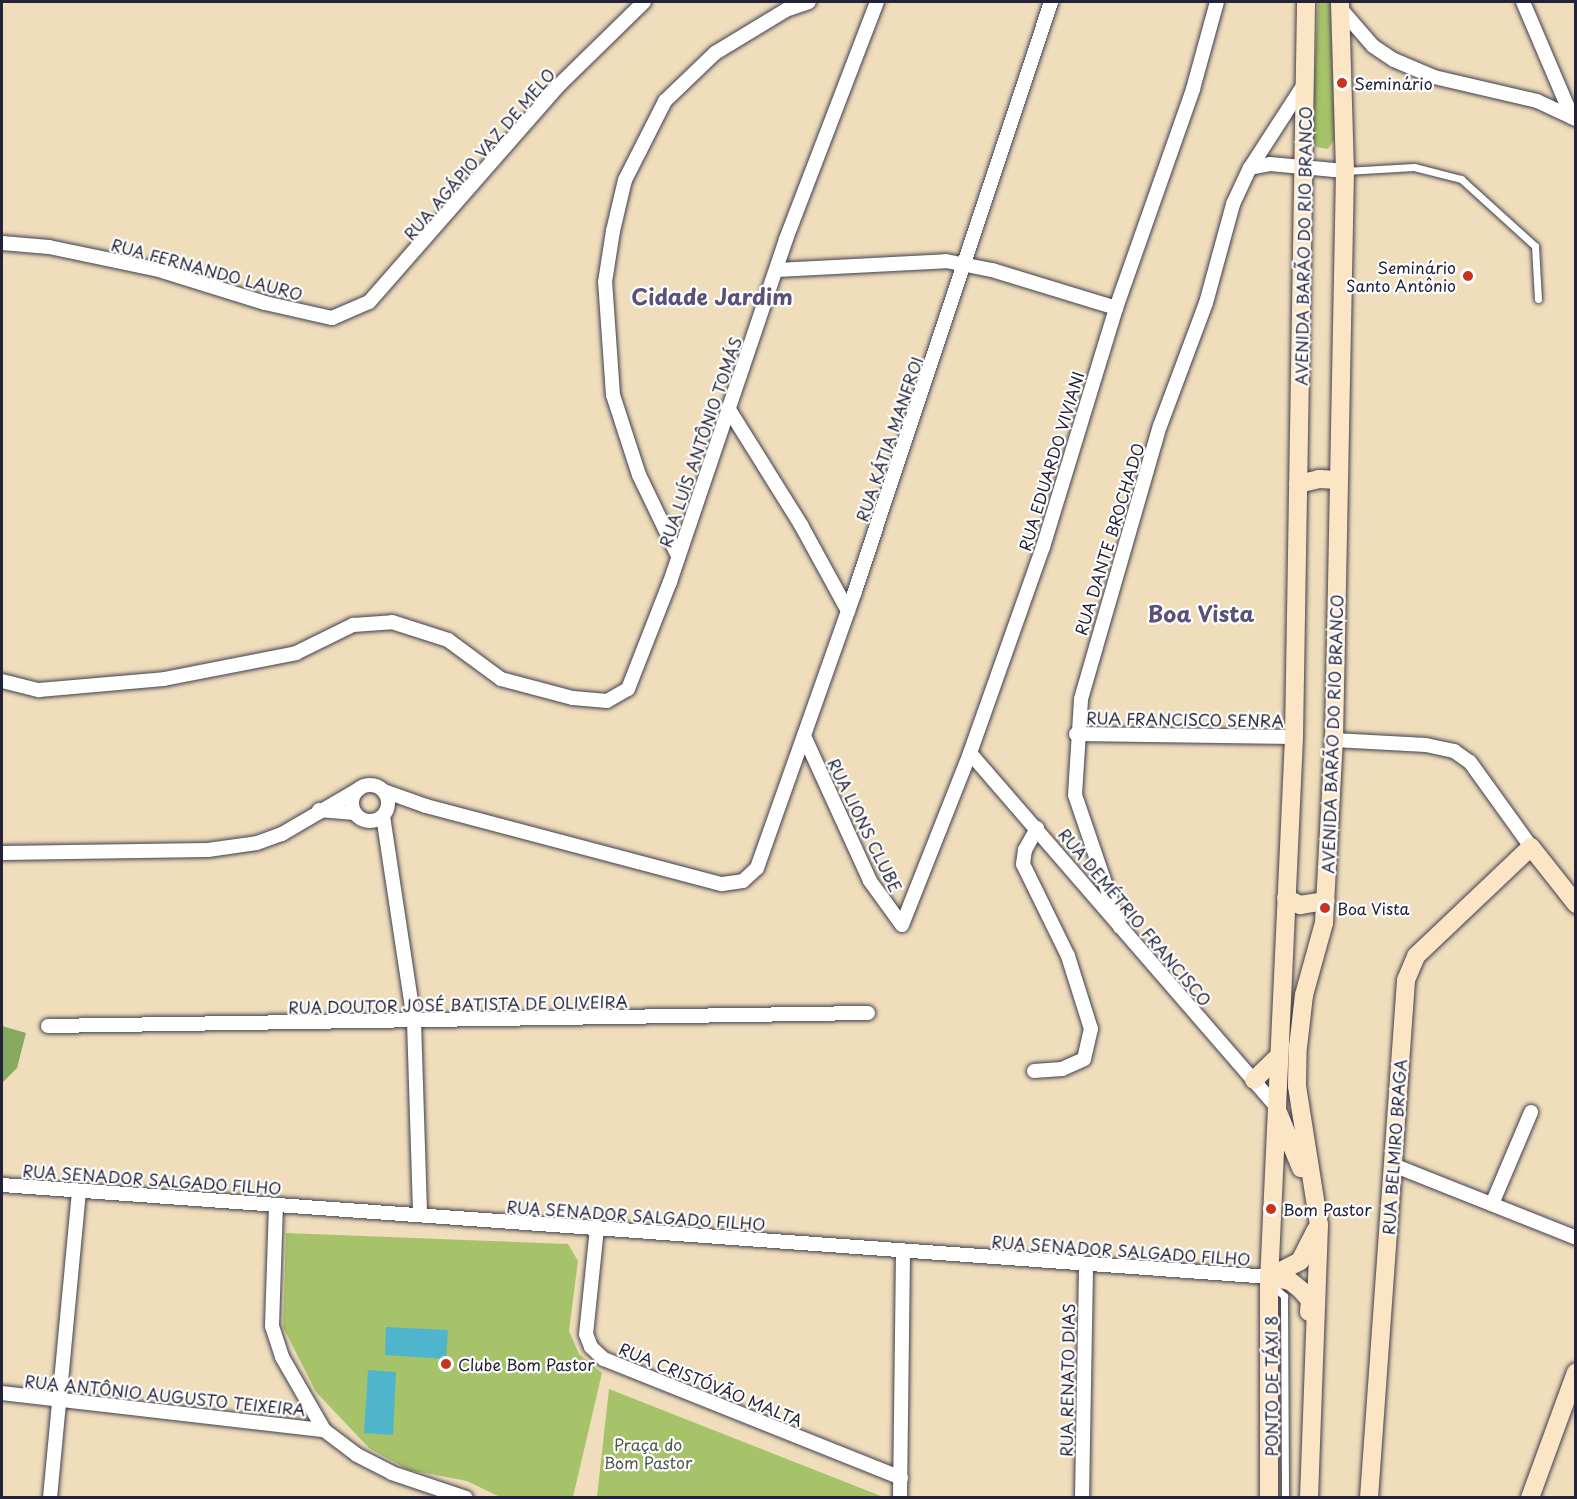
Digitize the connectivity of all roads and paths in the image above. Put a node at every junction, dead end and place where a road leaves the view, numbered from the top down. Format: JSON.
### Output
{"nodes":[{"id":1,"x":644,"y":2,"type":"edge"},
{"id":2,"x":809,"y":2,"type":"edge"},
{"id":3,"x":877,"y":2,"type":"edge"},
{"id":4,"x":1051,"y":2,"type":"edge"},
{"id":5,"x":1217,"y":2,"type":"edge"},
{"id":6,"x":1306,"y":2,"type":"edge"},
{"id":7,"x":1523,"y":2,"type":"edge"},
{"id":8,"x":1340,"y":5,"type":"edge"},
{"id":9,"x":1305,"y":82,"type":"junction"},
{"id":10,"x":1574,"y":118,"type":"edge"},
{"id":11,"x":1250,"y":168,"type":"junction"},
{"id":12,"x":1305,"y":170,"type":"junction"},
{"id":13,"x":1345,"y":171,"type":"junction"},
{"id":14,"x":2,"y":243,"type":"edge"},
{"id":15,"x":965,"y":264,"type":"junction"},
{"id":16,"x":777,"y":270,"type":"junction"},
{"id":17,"x":1539,"y":299,"type":"dead end"},
{"id":18,"x":1116,"y":308,"type":"junction"},
{"id":19,"x":332,"y":318,"type":"joint"},
{"id":20,"x":728,"y":408,"type":"junction"},
{"id":21,"x":1338,"y":480,"type":"junction"},
{"id":22,"x":1298,"y":484,"type":"junction"},
{"id":23,"x":678,"y":556,"type":"junction"},
{"id":24,"x":848,"y":611,"type":"junction"},
{"id":25,"x":2,"y":681,"type":"edge"},
{"id":26,"x":1076,"y":734,"type":"junction"},
{"id":27,"x":804,"y":736,"type":"junction"},
{"id":28,"x":1294,"y":737,"type":"junction"},
{"id":29,"x":1334,"y":740,"type":"junction"},
{"id":30,"x":970,"y":753,"type":"junction"},
{"id":31,"x":359,"y":789,"type":"junction"},
{"id":32,"x":384,"y":790,"type":"junction"},
{"id":33,"x":426,"y":806,"type":"junction"},
{"id":34,"x":319,"y":810,"type":"junction"},
{"id":35,"x":386,"y":811,"type":"junction"},
{"id":36,"x":355,"y":813,"type":"junction"},
{"id":37,"x":1037,"y":828,"type":"junction"},
{"id":38,"x":1531,"y":847,"type":"junction"},
{"id":39,"x":2,"y":853,"type":"edge"},
{"id":40,"x":1286,"y":898,"type":"junction"},
{"id":41,"x":1326,"y":901,"type":"junction"},
{"id":42,"x":1575,"y":904,"type":"edge"},
{"id":43,"x":902,"y":926,"type":"joint"},
{"id":44,"x":1120,"y":927,"type":"junction"},
{"id":45,"x":868,"y":1013,"type":"dead end"},
{"id":46,"x":414,"y":1021,"type":"junction"},
{"id":47,"x":48,"y":1026,"type":"dead end"},
{"id":48,"x":1277,"y":1058,"type":"junction"},
{"id":49,"x":1034,"y":1071,"type":"dead end"},
{"id":50,"x":1254,"y":1080,"type":"junction"},
{"id":51,"x":1275,"y":1104,"type":"junction"},
{"id":52,"x":1531,"y":1112,"type":"dead end"},
{"id":53,"x":1393,"y":1165,"type":"junction"},
{"id":54,"x":2,"y":1185,"type":"edge"},
{"id":55,"x":79,"y":1191,"type":"junction"},
{"id":56,"x":1311,"y":1191,"type":"junction"},
{"id":57,"x":1492,"y":1204,"type":"junction"},
{"id":58,"x":276,"y":1205,"type":"junction"},
{"id":59,"x":420,"y":1215,"type":"junction"},
{"id":60,"x":1319,"y":1225,"type":"junction"},
{"id":61,"x":597,"y":1228,"type":"junction"},
{"id":62,"x":1575,"y":1238,"type":"edge"},
{"id":63,"x":903,"y":1251,"type":"junction"},
{"id":64,"x":1086,"y":1264,"type":"junction"},
{"id":65,"x":1269,"y":1280,"type":"junction"},
{"id":66,"x":1311,"y":1368,"type":"junction"},
{"id":67,"x":1575,"y":1372,"type":"edge"},
{"id":68,"x":2,"y":1393,"type":"edge"},
{"id":69,"x":59,"y":1399,"type":"junction"},
{"id":70,"x":324,"y":1430,"type":"junction"},
{"id":71,"x":901,"y":1478,"type":"junction"},
{"id":72,"x":50,"y":1497,"type":"edge"},
{"id":73,"x":466,"y":1497,"type":"edge"},
{"id":74,"x":900,"y":1497,"type":"edge"},
{"id":75,"x":1082,"y":1497,"type":"edge"},
{"id":76,"x":1269,"y":1497,"type":"edge"},
{"id":77,"x":1285,"y":1497,"type":"edge"},
{"id":78,"x":1309,"y":1497,"type":"edge"},
{"id":79,"x":1369,"y":1497,"type":"edge"},
{"id":80,"x":1530,"y":1497,"type":"edge"}],
"edges":[{"from":1,"to":19,"type":"street","name":"RUA AGÁPIO VAZ DE MELO"},
{"from":2,"to":23,"type":"street"},
{"from":3,"to":16,"type":"street","name":"RUA LUÍS ANTÔNIO TOMÁS"},
{"from":4,"to":15,"type":"street","name":"RUA KÁTIA MANFROI"},
{"from":5,"to":18,"type":"street","name":"RUA EDUARDO VIVIANI"},
{"from":6,"to":9,"type":"main road","name":"AVENIDA BARÃO DO RIO BRANCO"},
{"from":7,"to":10,"type":"street"},
{"from":8,"to":10,"type":"street"},
{"from":8,"to":13,"type":"main road","name":"AVENIDA BARÃO DO RIO BRANCO"},
{"from":9,"to":11,"type":"street","name":"RUA DANTE BROCHADO"},
{"from":9,"to":12,"type":"main road","name":"AVENIDA BARÃO DO RIO BRANCO"},
{"from":11,"to":12,"type":"street"},
{"from":11,"to":26,"type":"street","name":"RUA DANTE BROCHADO"},
{"from":12,"to":13,"type":"street"},
{"from":12,"to":22,"type":"main road","name":"AVENIDA BARÃO DO RIO BRANCO"},
{"from":13,"to":17,"type":"lane"},
{"from":13,"to":21,"type":"main road","name":"AVENIDA BARÃO DO RIO BRANCO"},
{"from":14,"to":19,"type":"street","name":"RUA FERNANDO LAURO"},
{"from":15,"to":16,"type":"street"},
{"from":15,"to":18,"type":"street"},
{"from":15,"to":24,"type":"street","name":"RUA KÁTIA MANFROI"},
{"from":16,"to":20,"type":"street","name":"RUA LUÍS ANTÔNIO TOMÁS"},
{"from":18,"to":30,"type":"street","name":"RUA EDUARDO VIVIANI"},
{"from":20,"to":23,"type":"street","name":"RUA LUÍS ANTÔNIO TOMÁS"},
{"from":20,"to":24,"type":"street"},
{"from":21,"to":22,"type":"main road"},
{"from":21,"to":29,"type":"main road","name":"AVENIDA BARÃO DO RIO BRANCO"},
{"from":22,"to":28,"type":"main road","name":"AVENIDA BARÃO DO RIO BRANCO"},
{"from":23,"to":25,"type":"street","name":"RUA LUÍS ANTÔNIO TOMÁS"},
{"from":24,"to":27,"type":"street","name":"RUA KÁTIA MANFROI"},
{"from":26,"to":28,"type":"street","name":"RUA FRANCISCO SENRA"},
{"from":26,"to":44,"type":"street","name":"RUA DANTE BROCHADO"},
{"from":27,"to":33,"type":"street","name":"RUA KÁTIA MANFROI"},
{"from":27,"to":43,"type":"street","name":"RUA LIONS CLUBE"},
{"from":28,"to":40,"type":"main road","name":"AVENIDA BARÃO DO RIO BRANCO"},
{"from":29,"to":38,"type":"street"},
{"from":29,"to":41,"type":"main road","name":"AVENIDA BARÃO DO RIO BRANCO"},
{"from":30,"to":37,"type":"street","name":"RUA DEMÉTRIO FRANCISCO"},
{"from":30,"to":43,"type":"street","name":"RUA EDUARDO VIVIANI"},
{"from":31,"to":32,"type":"street"},
{"from":31,"to":34,"type":"street"},
{"from":31,"to":36,"type":"street"},
{"from":32,"to":33,"type":"street"},
{"from":32,"to":35,"type":"street"},
{"from":33,"to":35,"type":"street"},
{"from":34,"to":36,"type":"street"},
{"from":34,"to":39,"type":"street"},
{"from":35,"to":36,"type":"street"},
{"from":35,"to":46,"type":"street"},
{"from":37,"to":44,"type":"street","name":"RUA DEMÉTRIO FRANCISCO"},
{"from":37,"to":49,"type":"street"},
{"from":38,"to":42,"type":"main road"},
{"from":38,"to":53,"type":"main road","name":"RUA BELMIRO BRAGA"},
{"from":40,"to":41,"type":"main road"},
{"from":40,"to":48,"type":"main road","name":"AVENIDA BARÃO DO RIO BRANCO"},
{"from":41,"to":56,"type":"main road","name":"AVENIDA BARÃO DO RIO BRANCO"},
{"from":44,"to":50,"type":"street","name":"RUA DEMÉTRIO FRANCISCO"},
{"from":45,"to":46,"type":"street","name":"RUA DOUTOR JOSÉ BATISTA DE OLIVEIRA"},
{"from":46,"to":47,"type":"street","name":"RUA DOUTOR JOSÉ BATISTA DE OLIVEIRA"},
{"from":46,"to":59,"type":"street"},
{"from":48,"to":50,"type":"main road"},
{"from":48,"to":51,"type":"main road","name":"AVENIDA BARÃO DO RIO BRANCO"},
{"from":50,"to":51,"type":"street","name":"RUA DEMÉTRIO FRANCISCO"},
{"from":51,"to":56,"type":"main road"},
{"from":51,"to":65,"type":"main road","name":"AVENIDA BARÃO DO RIO BRANCO"},
{"from":52,"to":57,"type":"street"},
{"from":53,"to":57,"type":"street"},
{"from":53,"to":79,"type":"main road","name":"RUA BELMIRO BRAGA"},
{"from":54,"to":55,"type":"street","name":"RUA SENADOR SALGADO FILHO"},
{"from":55,"to":58,"type":"street","name":"RUA SENADOR SALGADO FILHO"},
{"from":55,"to":69,"type":"street"},
{"from":56,"to":60,"type":"main road","name":"AVENIDA BARÃO DO RIO BRANCO"},
{"from":57,"to":62,"type":"street"},
{"from":58,"to":59,"type":"street","name":"RUA SENADOR SALGADO FILHO"},
{"from":58,"to":70,"type":"street"},
{"from":59,"to":61,"type":"street","name":"RUA SENADOR SALGADO FILHO"},
{"from":60,"to":65,"type":"main road"},
{"from":60,"to":66,"type":"main road","name":"AVENIDA BARÃO DO RIO BRANCO"},
{"from":61,"to":63,"type":"street","name":"RUA SENADOR SALGADO FILHO"},
{"from":61,"to":71,"type":"street","name":"RUA CRISTÓVÃO MALTA"},
{"from":63,"to":64,"type":"street","name":"RUA SENADOR SALGADO FILHO"},
{"from":63,"to":71,"type":"street"},
{"from":64,"to":65,"type":"street","name":"RUA SENADOR SALGADO FILHO"},
{"from":64,"to":75,"type":"street","name":"RUA RENATO DIAS"},
{"from":65,"to":66,"type":"main road"},
{"from":65,"to":76,"type":"main road","name":"AVENIDA BARÃO DO RIO BRANCO"},
{"from":65,"to":77,"type":"lane","name":"PONTO DE TÁXI 8"},
{"from":66,"to":78,"type":"main road","name":"AVENIDA BARÃO DO RIO BRANCO"},
{"from":67,"to":80,"type":"main road"},
{"from":68,"to":69,"type":"street","name":"RUA ANTÔNIO AUGUSTO TEIXEIRA"},
{"from":69,"to":70,"type":"street","name":"RUA ANTÔNIO AUGUSTO TEIXEIRA"},
{"from":69,"to":72,"type":"street"},
{"from":70,"to":73,"type":"street"},
{"from":71,"to":74,"type":"street"}]}
